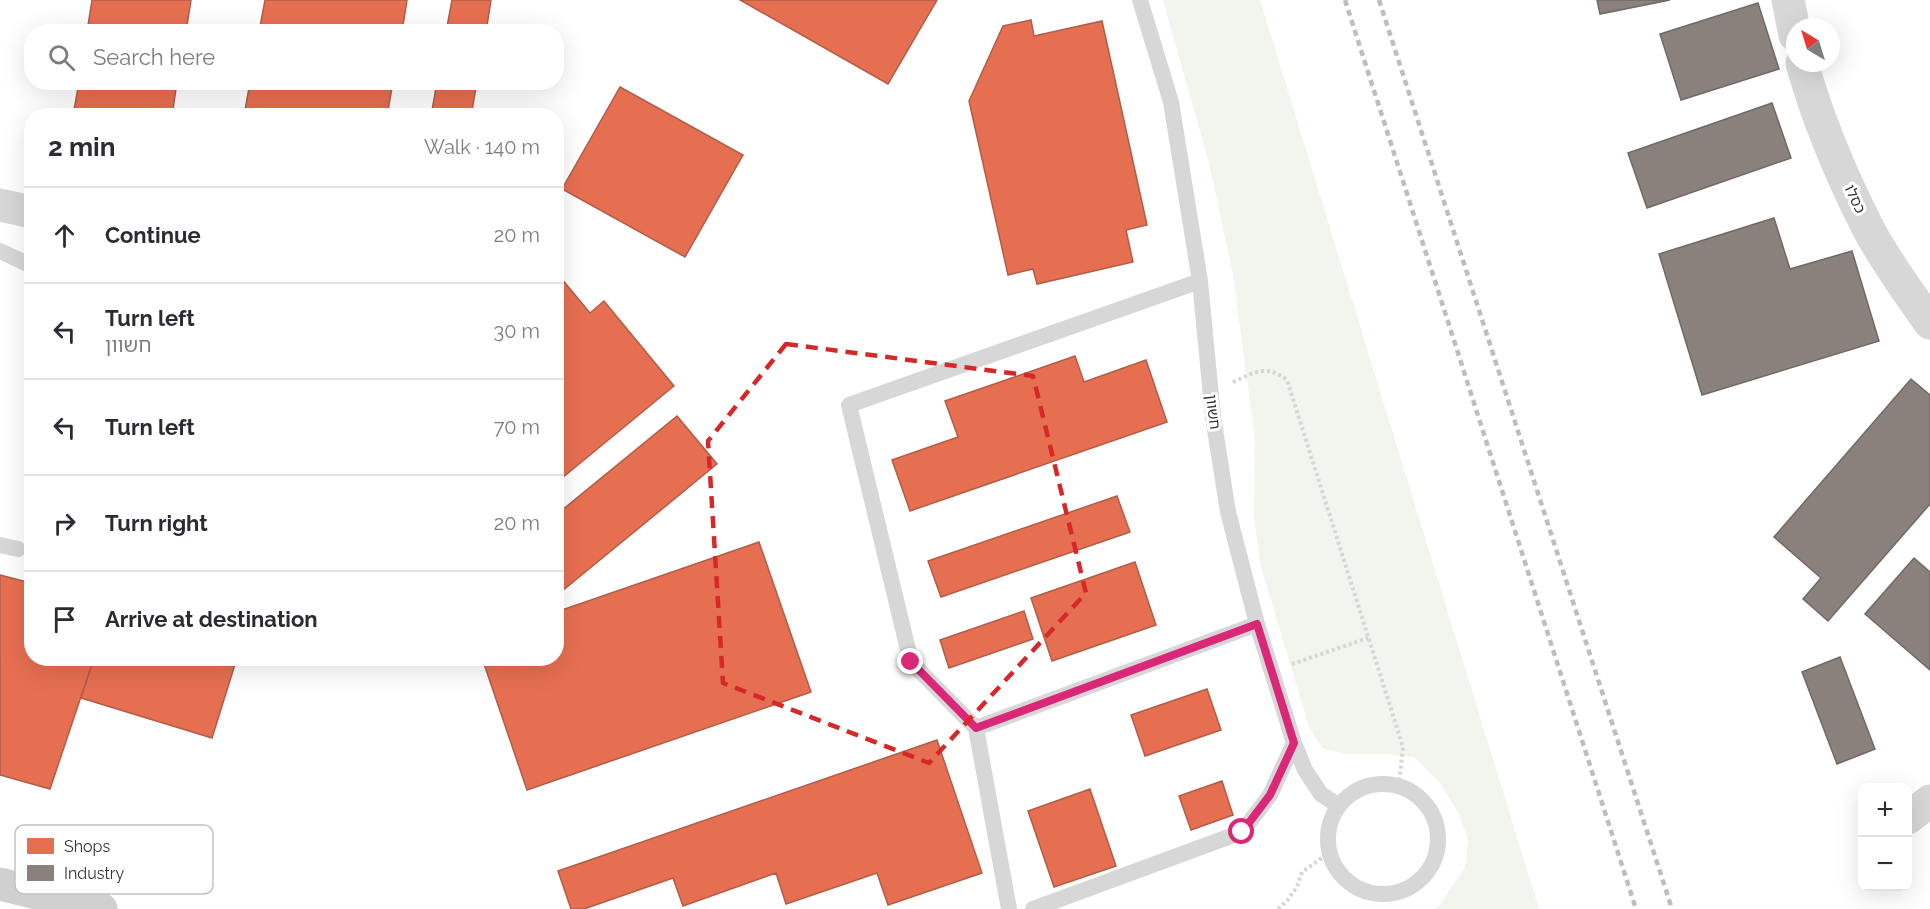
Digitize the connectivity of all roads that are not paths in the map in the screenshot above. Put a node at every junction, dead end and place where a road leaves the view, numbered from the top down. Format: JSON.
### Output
{"nodes":[{"id":1,"x":1140,"y":0,"type":"edge"},
{"id":2,"x":1788,"y":0,"type":"edge"},
{"id":3,"x":1792,"y":18,"type":"edge"},
{"id":4,"x":1805,"y":72,"type":"edge"},
{"id":5,"x":0,"y":205,"type":"edge"},
{"id":6,"x":24,"y":210,"type":"edge"},
{"id":7,"x":0,"y":251,"type":"edge"},
{"id":8,"x":24,"y":262,"type":"edge"},
{"id":9,"x":1200,"y":281,"type":"junction"},
{"id":10,"x":1930,"y":323,"type":"edge"},
{"id":11,"x":0,"y":545,"type":"edge"},
{"id":12,"x":18,"y":549,"type":"dead end"},
{"id":13,"x":1257,"y":624,"type":"junction"},
{"id":14,"x":976,"y":728,"type":"junction"},
{"id":15,"x":1294,"y":743,"type":"junction"},
{"id":16,"x":1930,"y":801,"type":"edge"},
{"id":17,"x":1339,"y":806,"type":"junction"},
{"id":18,"x":1912,"y":815,"type":"edge"},
{"id":19,"x":0,"y":884,"type":"edge"},
{"id":20,"x":15,"y":888,"type":"edge"},
{"id":21,"x":40,"y":894,"type":"edge"},
{"id":22,"x":101,"y":909,"type":"edge"},
{"id":23,"x":1009,"y":909,"type":"edge"},
{"id":24,"x":1033,"y":909,"type":"edge"}],
"edges":[{"from":1,"to":9,"type":"lane","name":"חשוון"},
{"from":2,"to":3,"type":"street"},
{"from":4,"to":10,"type":"street","name":"כסלו"},
{"from":5,"to":6,"type":"street"},
{"from":7,"to":8,"type":"lane"},
{"from":9,"to":13,"type":"lane","name":"חשוון"},
{"from":9,"to":14,"type":"lane"},
{"from":11,"to":12,"type":"lane"},
{"from":13,"to":14,"type":"lane"},
{"from":13,"to":15,"type":"lane","name":"חשוון"},
{"from":14,"to":23,"type":"lane"},
{"from":15,"to":17,"type":"lane","name":"חשוון"},
{"from":15,"to":24,"type":"lane"},
{"from":16,"to":18,"type":"street"},
{"from":17,"to":17,"type":"lane"},
{"from":19,"to":20,"type":"street"},
{"from":21,"to":22,"type":"street"}]}
